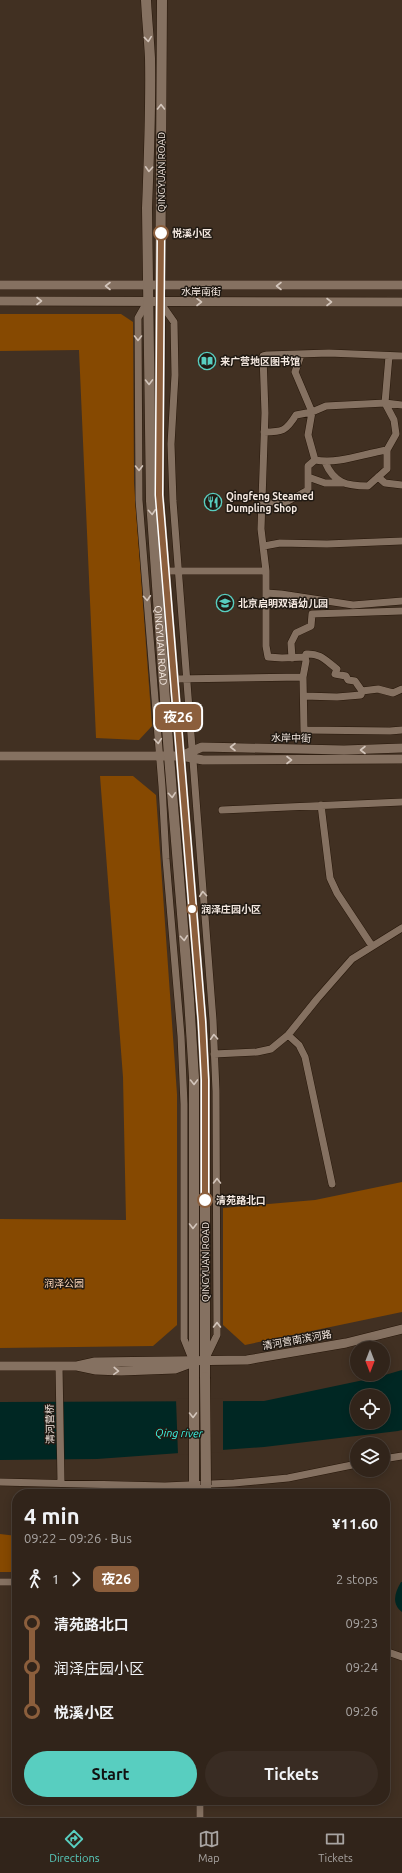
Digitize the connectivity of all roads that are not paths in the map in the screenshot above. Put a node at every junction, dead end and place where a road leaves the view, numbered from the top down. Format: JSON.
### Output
{"nodes":[{"id":1,"x":146,"y":0,"type":"edge"},
{"id":2,"x":162,"y":0,"type":"edge"},
{"id":3,"x":0,"y":285,"type":"edge"},
{"id":4,"x":402,"y":285,"type":"edge"},
{"id":5,"x":147,"y":286,"type":"junction"},
{"id":6,"x":160,"y":286,"type":"junction"},
{"id":7,"x":0,"y":301,"type":"edge"},
{"id":8,"x":147,"y":302,"type":"junction"},
{"id":9,"x":160,"y":302,"type":"junction"},
{"id":10,"x":402,"y":302,"type":"edge"},
{"id":11,"x":302,"y":355,"type":"junction"},
{"id":12,"x":389,"y":356,"type":"junction"},
{"id":13,"x":402,"y":356,"type":"edge"},
{"id":14,"x":385,"y":403,"type":"junction"},
{"id":15,"x":402,"y":405,"type":"edge"},
{"id":16,"x":312,"y":412,"type":"junction"},
{"id":17,"x":264,"y":432,"type":"junction"},
{"id":18,"x":387,"y":450,"type":"junction"},
{"id":19,"x":315,"y":460,"type":"junction"},
{"id":20,"x":325,"y":462,"type":"junction"},
{"id":21,"x":308,"y":477,"type":"junction"},
{"id":22,"x":378,"y":477,"type":"junction"},
{"id":23,"x":343,"y":483,"type":"junction"},
{"id":24,"x":402,"y":485,"type":"edge"},
{"id":25,"x":263,"y":502,"type":"junction"},
{"id":26,"x":402,"y":541,"type":"edge"},
{"id":27,"x":264,"y":546,"type":"junction"},
{"id":28,"x":166,"y":571,"type":"junction"},
{"id":29,"x":178,"y":571,"type":"junction"},
{"id":30,"x":266,"y":571,"type":"junction"},
{"id":31,"x":266,"y":594,"type":"junction"},
{"id":32,"x":402,"y":601,"type":"edge"},
{"id":33,"x":402,"y":611,"type":"edge"},
{"id":34,"x":304,"y":657,"type":"junction"},
{"id":35,"x":292,"y":658,"type":"junction"},
{"id":36,"x":304,"y":677,"type":"junction"},
{"id":37,"x":187,"y":679,"type":"junction"},
{"id":38,"x":175,"y":680,"type":"junction"},
{"id":39,"x":402,"y":689,"type":"edge"},
{"id":40,"x":362,"y":691,"type":"junction"},
{"id":41,"x":304,"y":696,"type":"junction"},
{"id":42,"x":402,"y":730,"type":"edge"},
{"id":43,"x":402,"y":748,"type":"edge"},
{"id":44,"x":192,"y":755,"type":"junction"},
{"id":45,"x":0,"y":756,"type":"edge"},
{"id":46,"x":164,"y":756,"type":"junction"},
{"id":47,"x":181,"y":756,"type":"junction"},
{"id":48,"x":402,"y":759,"type":"edge"},
{"id":49,"x":402,"y":802,"type":"edge"},
{"id":50,"x":321,"y":805,"type":"junction"},
{"id":51,"x":222,"y":810,"type":"dead end"},
{"id":52,"x":402,"y":928,"type":"edge"},
{"id":53,"x":372,"y":946,"type":"junction"},
{"id":54,"x":288,"y":1035,"type":"junction"},
{"id":55,"x":214,"y":1054,"type":"junction"},
{"id":56,"x":332,"y":1184,"type":"dead end"},
{"id":57,"x":402,"y":1329,"type":"edge"},
{"id":58,"x":193,"y":1362,"type":"junction"},
{"id":59,"x":204,"y":1362,"type":"junction"},
{"id":60,"x":0,"y":1366,"type":"edge"},
{"id":61,"x":59,"y":1366,"type":"junction"},
{"id":62,"x":402,"y":1456,"type":"edge"},
{"id":63,"x":390,"y":1458,"type":"edge"},
{"id":64,"x":350,"y":1465,"type":"edge"},
{"id":65,"x":0,"y":1482,"type":"edge"},
{"id":66,"x":61,"y":1483,"type":"junction"},
{"id":67,"x":194,"y":1488,"type":"edge"},
{"id":68,"x":206,"y":1489,"type":"edge"},
{"id":69,"x":0,"y":1582,"type":"edge"},
{"id":70,"x":12,"y":1582,"type":"edge"},
{"id":71,"x":390,"y":1653,"type":"edge"},
{"id":72,"x":402,"y":1657,"type":"edge"},
{"id":73,"x":200,"y":1805,"type":"edge"},
{"id":74,"x":200,"y":1817,"type":"edge"}],
"edges":[{"from":1,"to":5,"type":"main road","name":"QINGYUAN ROAD","one_way":true},
{"from":6,"to":2,"type":"main road","name":"QINGYUAN ROAD","one_way":true},
{"from":5,"to":3,"type":"street","name":"水岸南街","one_way":true},
{"from":4,"to":6,"type":"street","name":"水岸南街","one_way":true},
{"from":5,"to":6,"type":"street","name":"水岸南街"},
{"from":5,"to":8,"type":"main road","name":"QINGYUAN ROAD"},
{"from":6,"to":9,"type":"main road","name":"QINGYUAN ROAD"},
{"from":7,"to":8,"type":"street","name":"水岸南街","one_way":true},
{"from":8,"to":9,"type":"street","name":"水岸南街"},
{"from":8,"to":46,"type":"main road","name":"QINGYUAN ROAD","one_way":true},
{"from":9,"to":10,"type":"street","name":"水岸南街","one_way":true},
{"from":9,"to":28,"type":"main road","name":"QINGYUAN ROAD"},
{"from":9,"to":29,"type":"street"},
{"from":11,"to":12,"type":"street"},
{"from":11,"to":16,"type":"street"},
{"from":11,"to":17,"type":"street"},
{"from":12,"to":13,"type":"street"},
{"from":12,"to":14,"type":"street"},
{"from":14,"to":15,"type":"street"},
{"from":14,"to":16,"type":"street"},
{"from":14,"to":18,"type":"street"},
{"from":16,"to":17,"type":"street"},
{"from":16,"to":19,"type":"street"},
{"from":17,"to":25,"type":"street"},
{"from":18,"to":20,"type":"street"},
{"from":18,"to":22,"type":"street"},
{"from":19,"to":20,"type":"street"},
{"from":19,"to":21,"type":"street"},
{"from":20,"to":23,"type":"street"},
{"from":21,"to":23,"type":"street"},
{"from":21,"to":25,"type":"street"},
{"from":22,"to":23,"type":"street"},
{"from":22,"to":24,"type":"street"},
{"from":25,"to":27,"type":"street"},
{"from":26,"to":27,"type":"street"},
{"from":27,"to":30,"type":"street"},
{"from":28,"to":29,"type":"street"},
{"from":28,"to":38,"type":"main road","name":"QINGYUAN ROAD"},
{"from":29,"to":30,"type":"street"},
{"from":29,"to":37,"type":"street"},
{"from":30,"to":31,"type":"street"},
{"from":31,"to":32,"type":"street"},
{"from":31,"to":35,"type":"street"},
{"from":33,"to":35,"type":"street"},
{"from":34,"to":35,"type":"street"},
{"from":34,"to":36,"type":"street"},
{"from":34,"to":40,"type":"street"},
{"from":36,"to":37,"type":"street"},
{"from":36,"to":41,"type":"street"},
{"from":37,"to":38,"type":"street"},
{"from":37,"to":44,"type":"street"},
{"from":38,"to":47,"type":"main road","name":"QINGYUAN ROAD"},
{"from":39,"to":40,"type":"street"},
{"from":40,"to":41,"type":"street"},
{"from":41,"to":42,"type":"street"},
{"from":43,"to":44,"type":"street","name":"水岸中街","one_way":true},
{"from":44,"to":47,"type":"street","name":"水岸中街"},
{"from":44,"to":48,"type":"street","one_way":true},
{"from":55,"to":44,"type":"street","one_way":true},
{"from":45,"to":46,"type":"street","name":"水岸中街"},
{"from":46,"to":47,"type":"street","name":"水岸中街"},
{"from":46,"to":58,"type":"main road","name":"QINGYUAN ROAD","one_way":true},
{"from":47,"to":59,"type":"main road","name":"QINGYUAN ROAD"},
{"from":49,"to":50,"type":"street"},
{"from":50,"to":51,"type":"street"},
{"from":50,"to":53,"type":"street"},
{"from":52,"to":53,"type":"street"},
{"from":53,"to":54,"type":"street"},
{"from":54,"to":55,"type":"street"},
{"from":54,"to":56,"type":"street"},
{"from":59,"to":55,"type":"street","one_way":true},
{"from":57,"to":59,"type":"street","name":"清河营南滨河路"},
{"from":58,"to":59,"type":"street","name":"清河营南滨河路"},
{"from":58,"to":61,"type":"street"},
{"from":58,"to":67,"type":"main road","name":"QINGYUAN ROAD","one_way":true},
{"from":59,"to":68,"type":"main road","name":"QINGYUAN ROAD","bridge":true},
{"from":60,"to":61,"type":"street"},
{"from":61,"to":66,"type":"street","name":"清河营桥"},
{"from":62,"to":63,"type":"street"},
{"from":64,"to":67,"type":"street"},
{"from":65,"to":66,"type":"street"},
{"from":66,"to":67,"type":"street"},
{"from":69,"to":70,"type":"street"},
{"from":71,"to":72,"type":"street"},
{"from":73,"to":74,"type":"street"}]}
